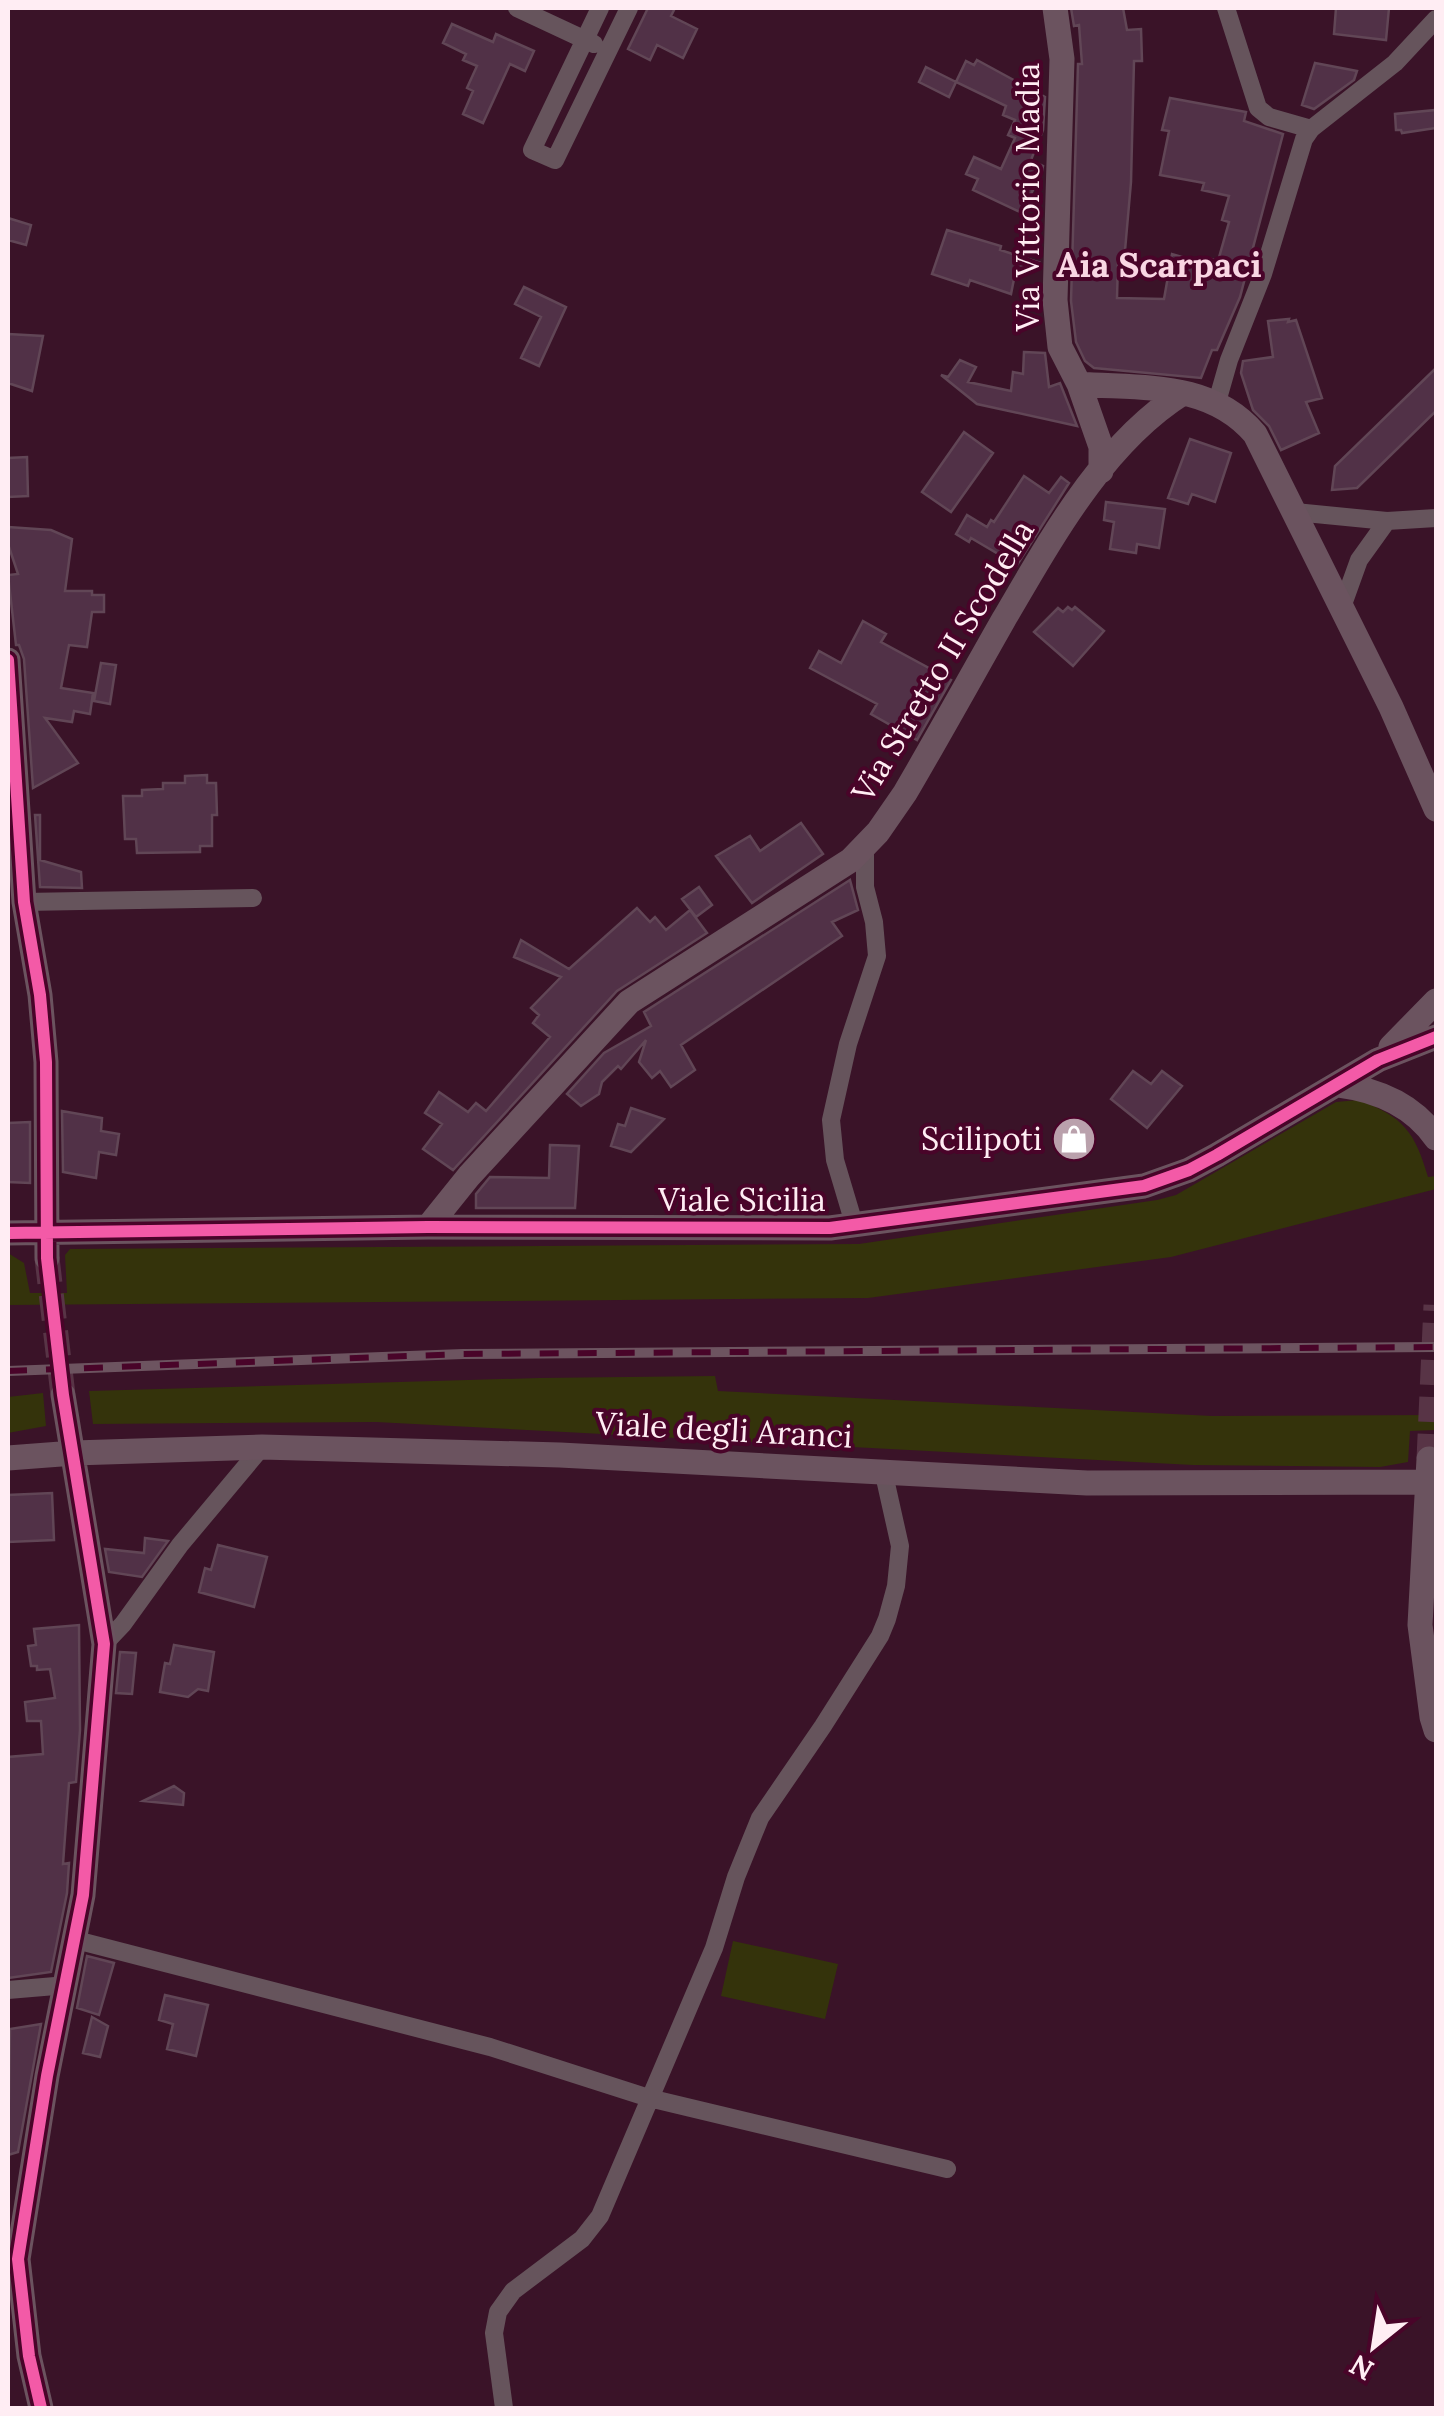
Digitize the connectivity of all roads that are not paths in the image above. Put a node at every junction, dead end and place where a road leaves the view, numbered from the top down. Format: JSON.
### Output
{"nodes":[{"id":1,"x":518,"y":8,"type":"edge"},
{"id":2,"x":600,"y":8,"type":"edge"},
{"id":3,"x":629,"y":8,"type":"edge"},
{"id":4,"x":1055,"y":8,"type":"edge"},
{"id":5,"x":1226,"y":8,"type":"edge"},
{"id":6,"x":1436,"y":19,"type":"edge"},
{"id":7,"x":584,"y":40,"type":"junction"},
{"id":8,"x":608,"y":51,"type":"junction"},
{"id":9,"x":1311,"y":129,"type":"junction"},
{"id":10,"x":1079,"y":384,"type":"junction"},
{"id":11,"x":1183,"y":393,"type":"junction"},
{"id":12,"x":1217,"y":402,"type":"junction"},
{"id":13,"x":1101,"y":471,"type":"junction"},
{"id":14,"x":1295,"y":512,"type":"junction"},
{"id":15,"x":1436,"y":518,"type":"edge"},
{"id":16,"x":1387,"y":520,"type":"junction"},
{"id":17,"x":1341,"y":610,"type":"junction"},
{"id":18,"x":8,"y":660,"type":"edge"},
{"id":19,"x":1433,"y":795,"type":"edge"},
{"id":20,"x":865,"y":847,"type":"junction"},
{"id":21,"x":253,"y":898,"type":"dead end"},
{"id":22,"x":24,"y":902,"type":"junction"},
{"id":23,"x":1436,"y":1001,"type":"edge"},
{"id":24,"x":1436,"y":1037,"type":"edge"},
{"id":25,"x":1378,"y":1060,"type":"junction"},
{"id":26,"x":1339,"y":1085,"type":"junction"},
{"id":27,"x":1436,"y":1138,"type":"edge"},
{"id":28,"x":428,"y":1227,"type":"junction"},
{"id":29,"x":856,"y":1227,"type":"junction"},
{"id":30,"x":46,"y":1232,"type":"junction"},
{"id":31,"x":8,"y":1233,"type":"edge"},
{"id":32,"x":47,"y":1258,"type":"tunnel mouth"},
{"id":33,"x":63,"y":1396,"type":"tunnel mouth"},
{"id":34,"x":262,"y":1447,"type":"junction"},
{"id":35,"x":74,"y":1452,"type":"junction"},
{"id":36,"x":8,"y":1458,"type":"edge"},
{"id":37,"x":883,"y":1470,"type":"junction"},
{"id":38,"x":1431,"y":1475,"type":"edge"},
{"id":39,"x":104,"y":1644,"type":"junction"},
{"id":40,"x":1436,"y":1730,"type":"edge"},
{"id":41,"x":76,"y":1940,"type":"junction"},
{"id":42,"x":67,"y":1985,"type":"junction"},
{"id":43,"x":8,"y":1990,"type":"edge"},
{"id":44,"x":649,"y":2098,"type":"junction"},
{"id":45,"x":948,"y":2169,"type":"dead end"},
{"id":46,"x":40,"y":2408,"type":"edge"},
{"id":47,"x":504,"y":2408,"type":"edge"}],
"edges":[{"from":1,"to":7,"type":"street"},
{"from":2,"to":7,"type":"street"},
{"from":3,"to":8,"type":"street"},
{"from":4,"to":10,"type":"street","name":"Via Vittorio Madia"},
{"from":5,"to":9,"type":"street"},
{"from":6,"to":9,"type":"street"},
{"from":7,"to":8,"type":"street"},
{"from":7,"to":8,"type":"street"},
{"from":9,"to":12,"type":"street"},
{"from":10,"to":11,"type":"street"},
{"from":10,"to":13,"type":"street","name":"Via Vittorio Madia"},
{"from":11,"to":12,"type":"street"},
{"from":11,"to":13,"type":"street","name":"Via Stretto II Scodella"},
{"from":12,"to":14,"type":"street"},
{"from":13,"to":20,"type":"street","name":"Via Stretto II Scodella"},
{"from":14,"to":16,"type":"street"},
{"from":14,"to":17,"type":"street"},
{"from":15,"to":16,"type":"street"},
{"from":16,"to":17,"type":"street"},
{"from":17,"to":19,"type":"street"},
{"from":18,"to":22,"type":"street"},
{"from":20,"to":28,"type":"street","name":"Via Stretto II Scodella"},
{"from":20,"to":29,"type":"street"},
{"from":21,"to":22,"type":"street"},
{"from":22,"to":30,"type":"street"},
{"from":23,"to":25,"type":"street"},
{"from":24,"to":25,"type":"street","name":"Viale Sicilia"},
{"from":25,"to":26,"type":"street","name":"Viale Sicilia"},
{"from":26,"to":27,"type":"street"},
{"from":26,"to":29,"type":"street","name":"Viale Sicilia"},
{"from":28,"to":29,"type":"street","name":"Viale Sicilia"},
{"from":28,"to":30,"type":"street","name":"Viale Sicilia"},
{"from":30,"to":31,"type":"street","name":"Viale Sicilia"},
{"from":30,"to":32,"type":"street"},
{"from":33,"to":35,"type":"street"},
{"from":34,"to":35,"type":"street","name":"Viale degli Aranci"},
{"from":34,"to":37,"type":"street","name":"Viale degli Aranci"},
{"from":34,"to":39,"type":"street"},
{"from":35,"to":36,"type":"street","name":"Viale degli Aranci"},
{"from":35,"to":39,"type":"street"},
{"from":37,"to":38,"type":"street","name":"Viale degli Aranci"},
{"from":37,"to":44,"type":"street"},
{"from":38,"to":40,"type":"street"},
{"from":39,"to":41,"type":"street"},
{"from":41,"to":42,"type":"street"},
{"from":41,"to":44,"type":"street"},
{"from":42,"to":43,"type":"street"},
{"from":42,"to":46,"type":"street"},
{"from":44,"to":45,"type":"street"},
{"from":44,"to":47,"type":"street"}]}
